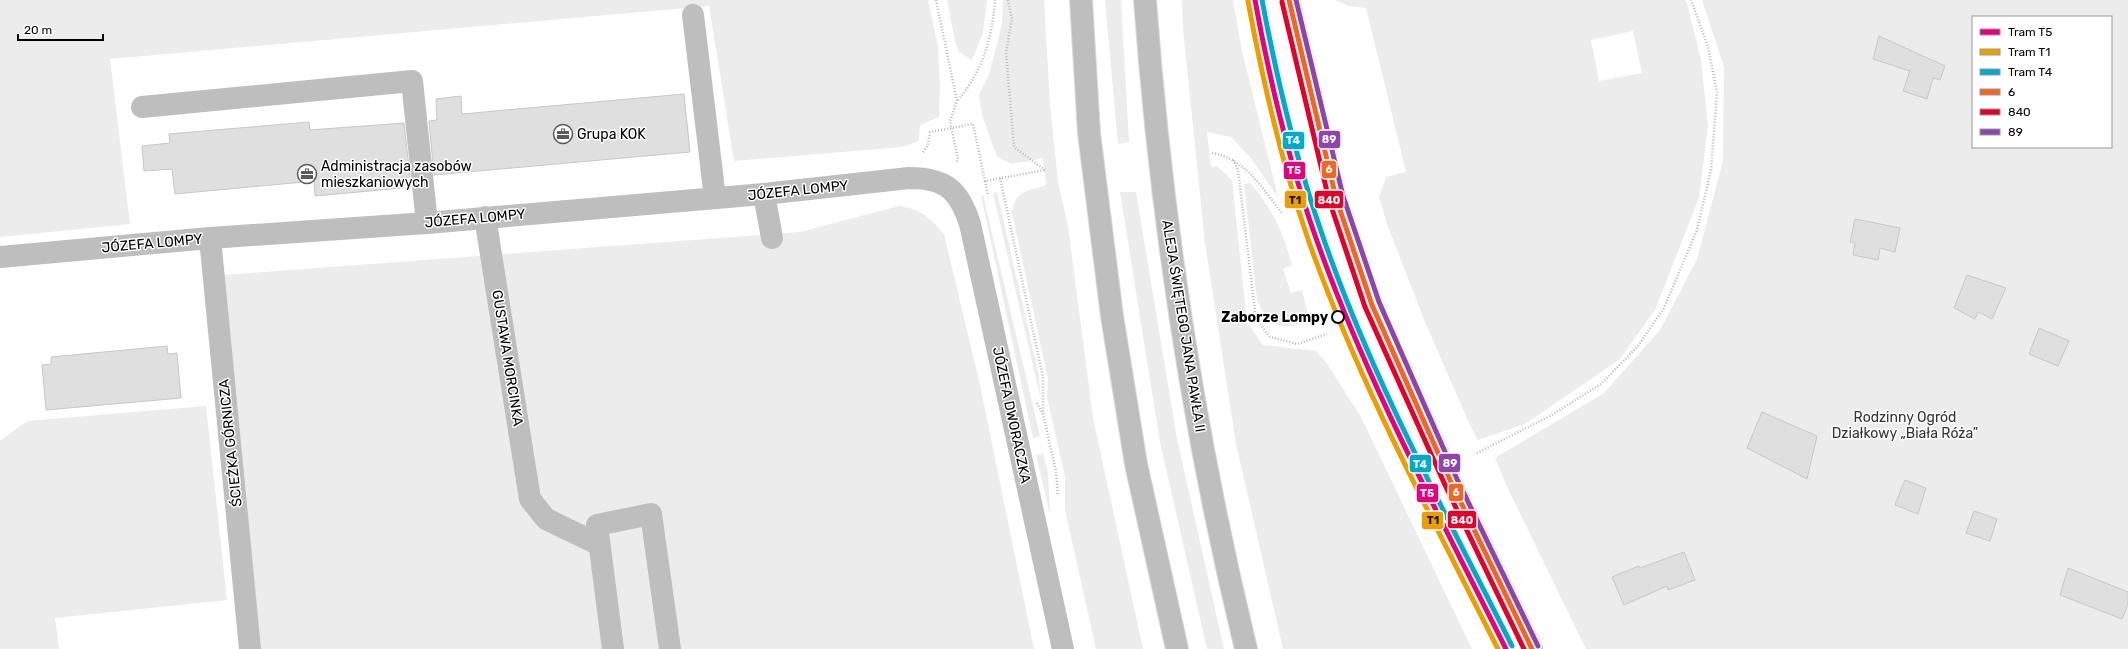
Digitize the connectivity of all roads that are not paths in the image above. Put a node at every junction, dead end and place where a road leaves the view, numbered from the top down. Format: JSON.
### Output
{"nodes":[{"id":1,"x":1081,"y":0,"type":"edge"},
{"id":2,"x":1145,"y":0,"type":"edge"},
{"id":3,"x":1289,"y":0,"type":"edge"},
{"id":4,"x":693,"y":15,"type":"dead end"},
{"id":5,"x":142,"y":107,"type":"dead end"},
{"id":6,"x":948,"y":186,"type":"joint"},
{"id":7,"x":764,"y":194,"type":"junction"},
{"id":8,"x":715,"y":198,"type":"junction"},
{"id":9,"x":485,"y":217,"type":"junction"},
{"id":10,"x":427,"y":223,"type":"junction"},
{"id":11,"x":210,"y":238,"type":"junction"},
{"id":12,"x":772,"y":238,"type":"dead end"},
{"id":13,"x":0,"y":257,"type":"edge"},
{"id":14,"x":598,"y":544,"type":"junction"},
{"id":15,"x":250,"y":649,"type":"edge"},
{"id":16,"x":613,"y":649,"type":"edge"},
{"id":17,"x":670,"y":649,"type":"edge"},
{"id":18,"x":1063,"y":649,"type":"edge"},
{"id":19,"x":1177,"y":649,"type":"edge"},
{"id":20,"x":1246,"y":649,"type":"edge"},
{"id":21,"x":1532,"y":649,"type":"edge"}],
"edges":[{"from":1,"to":19,"type":"street"},
{"from":2,"to":20,"type":"street","name":"ALEJA ŚWIĘTEGO JANA PAWŁA II"},
{"from":3,"to":21,"type":"street"},
{"from":4,"to":8,"type":"street"},
{"from":5,"to":10,"type":"street"},
{"from":6,"to":7,"type":"street","name":"JÓZEFA LOMPY"},
{"from":6,"to":18,"type":"street","name":"JÓZEFA DWORACZKA"},
{"from":7,"to":8,"type":"street","name":"JÓZEFA LOMPY"},
{"from":7,"to":12,"type":"street"},
{"from":8,"to":9,"type":"street","name":"JÓZEFA LOMPY"},
{"from":9,"to":10,"type":"street","name":"JÓZEFA LOMPY"},
{"from":9,"to":14,"type":"street","name":"GUSTAWA MORCINKA"},
{"from":10,"to":11,"type":"street","name":"JÓZEFA LOMPY"},
{"from":11,"to":13,"type":"street","name":"JÓZEFA LOMPY"},
{"from":11,"to":15,"type":"street","name":"ŚCIEŻKA GÓRNICZA"},
{"from":14,"to":16,"type":"street"},
{"from":14,"to":17,"type":"street"}]}
